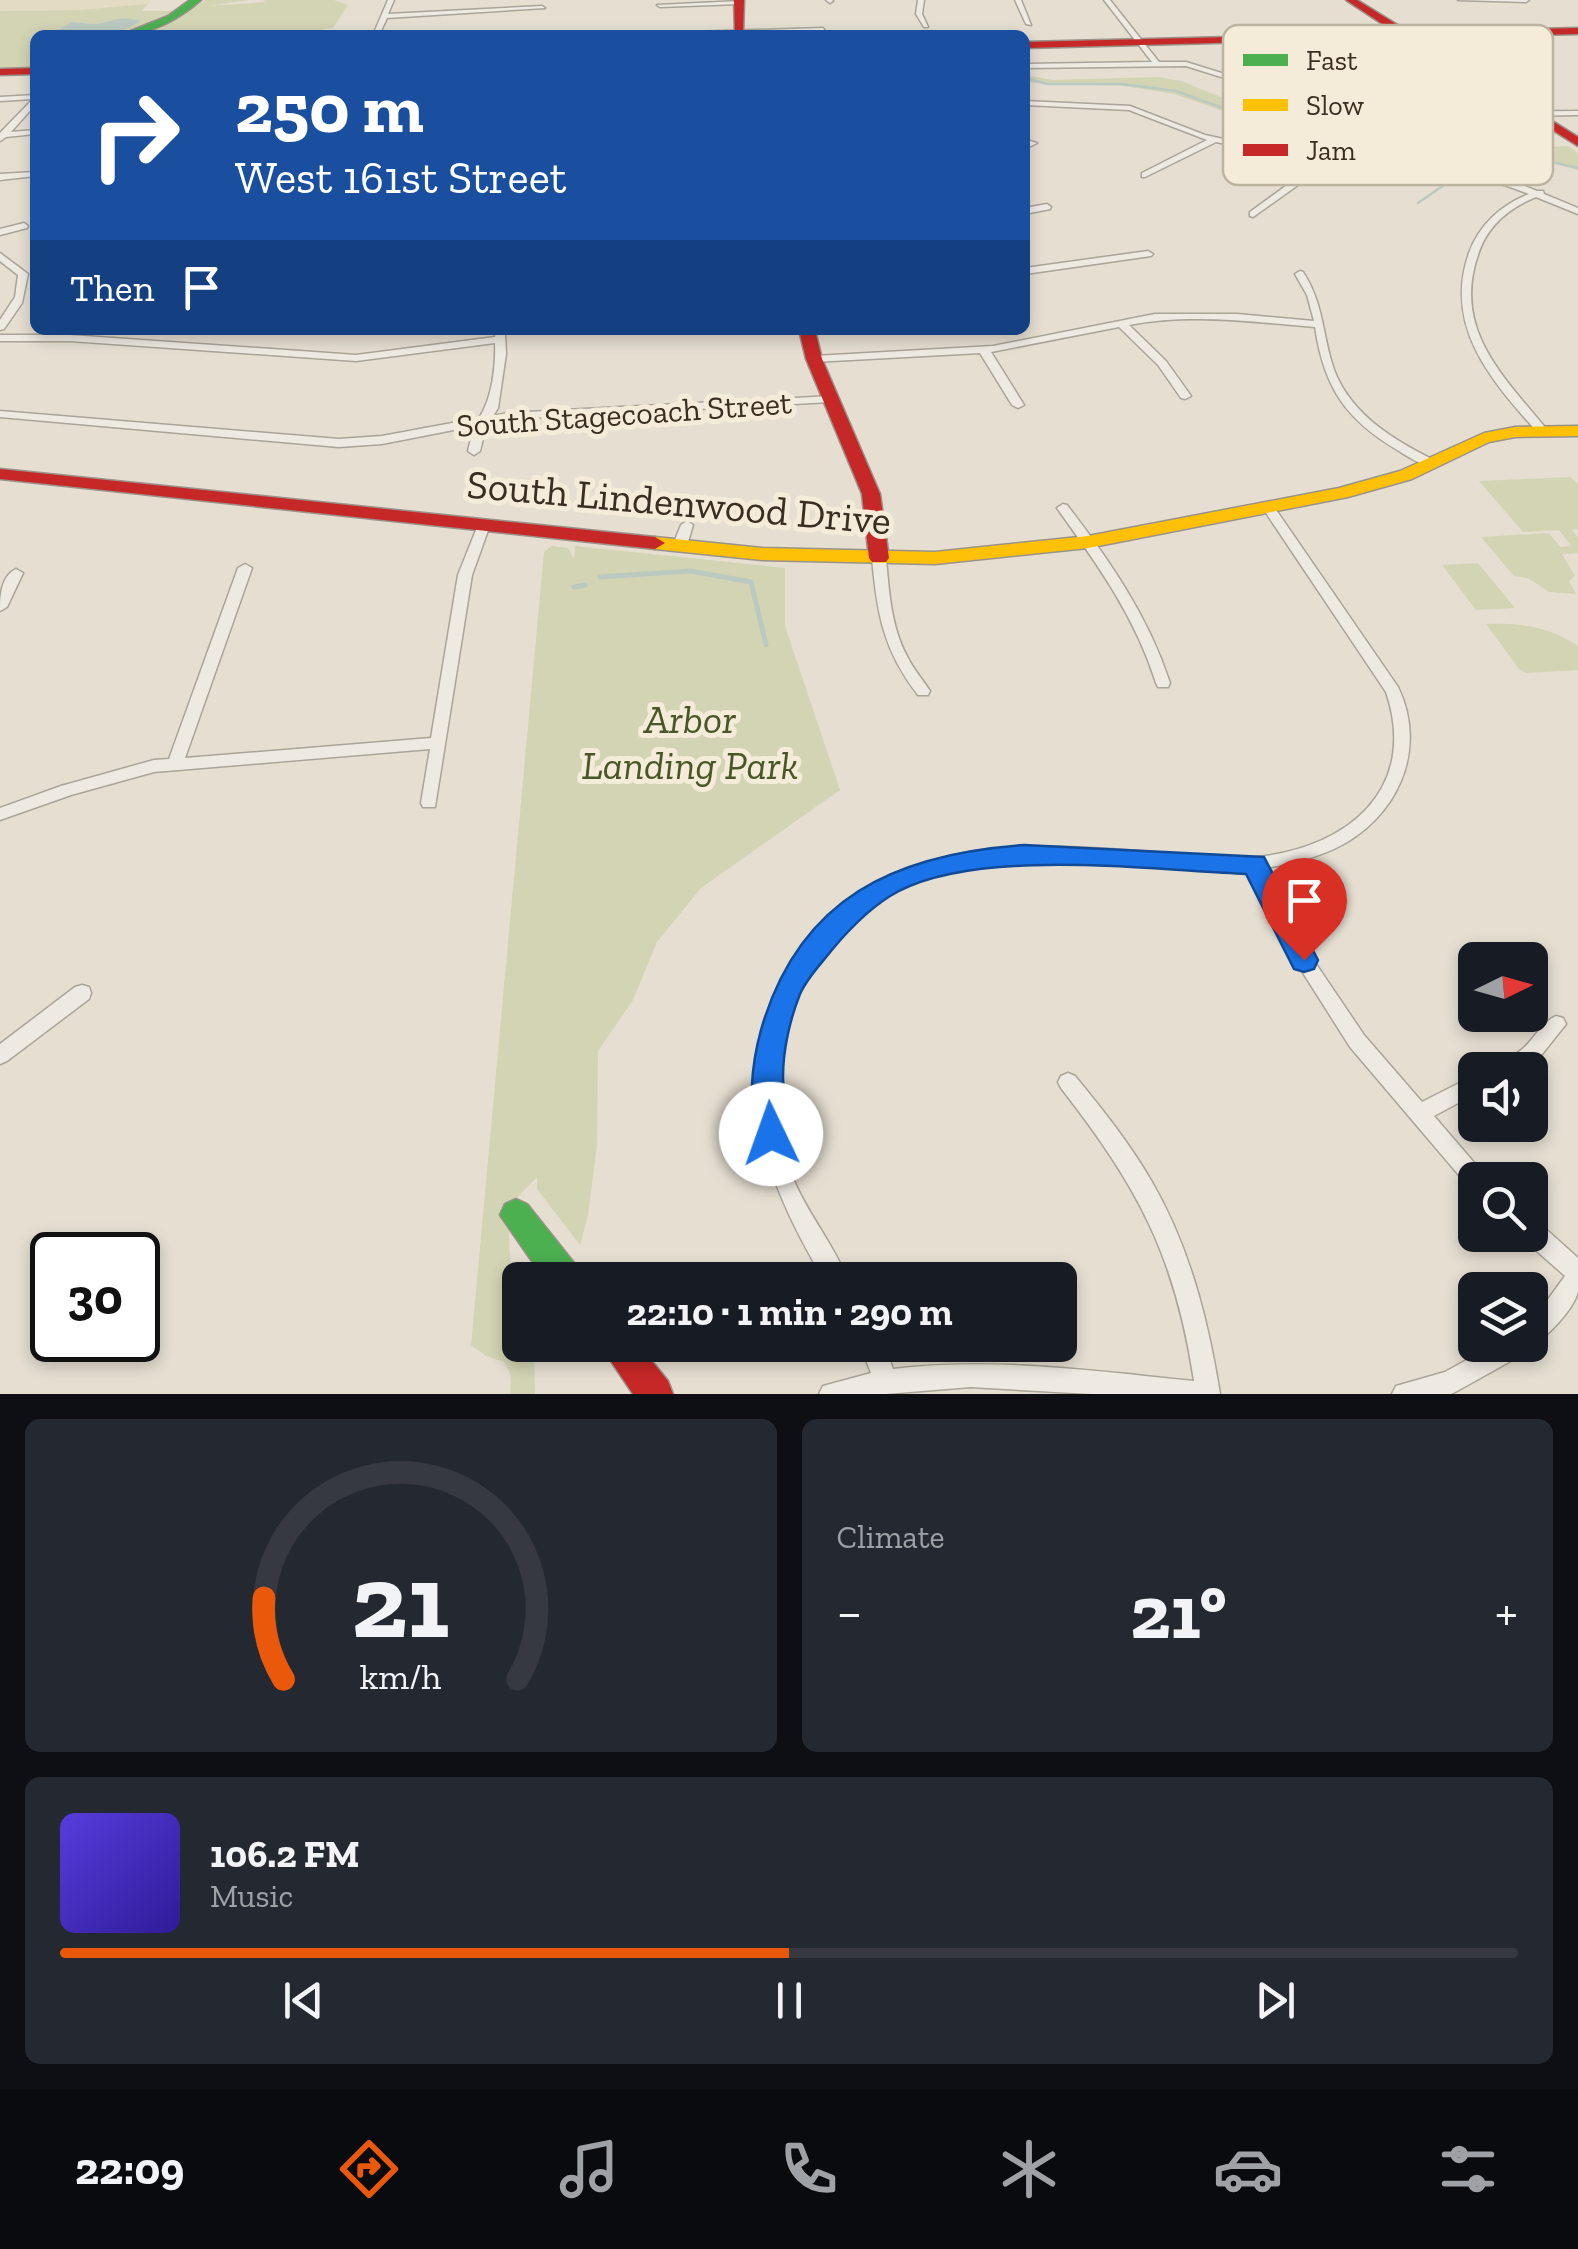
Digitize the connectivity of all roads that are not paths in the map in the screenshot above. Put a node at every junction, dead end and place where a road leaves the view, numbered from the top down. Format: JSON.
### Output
{"nodes":[{"id":1,"x":196,"y":0,"type":"edge"},
{"id":2,"x":391,"y":0,"type":"edge"},
{"id":3,"x":920,"y":0,"type":"edge"},
{"id":4,"x":1018,"y":0,"type":"edge"},
{"id":5,"x":1107,"y":0,"type":"edge"},
{"id":6,"x":1351,"y":0,"type":"edge"},
{"id":7,"x":1362,"y":0,"type":"edge"},
{"id":8,"x":1461,"y":0,"type":"edge"},
{"id":9,"x":1526,"y":0,"type":"edge"},
{"id":10,"x":739,"y":1,"type":"edge"},
{"id":11,"x":660,"y":4,"type":"dead end"},
{"id":12,"x":542,"y":8,"type":"dead end"},
{"id":13,"x":386,"y":16,"type":"junction"},
{"id":14,"x":1394,"y":25,"type":"edge"},
{"id":15,"x":1397,"y":25,"type":"edge"},
{"id":16,"x":926,"y":26,"type":"dead end"},
{"id":17,"x":139,"y":30,"type":"edge"},
{"id":18,"x":379,"y":30,"type":"edge"},
{"id":19,"x":740,"y":30,"type":"edge"},
{"id":20,"x":1027,"y":30,"type":"edge"},
{"id":21,"x":1030,"y":35,"type":"edge"},
{"id":22,"x":1223,"y":40,"type":"edge"},
{"id":23,"x":1141,"y":42,"type":"junction"},
{"id":24,"x":1156,"y":63,"type":"junction"},
{"id":25,"x":1030,"y":66,"type":"edge"},
{"id":26,"x":30,"y":71,"type":"edge"},
{"id":27,"x":0,"y":72,"type":"edge"},
{"id":28,"x":1223,"y":75,"type":"edge"},
{"id":29,"x":0,"y":98,"type":"edge"},
{"id":30,"x":30,"y":99,"type":"edge"},
{"id":31,"x":1030,"y":103,"type":"edge"},
{"id":32,"x":30,"y":104,"type":"edge"},
{"id":33,"x":1578,"y":113,"type":"edge"},
{"id":34,"x":1553,"y":114,"type":"edge"},
{"id":35,"x":1553,"y":126,"type":"edge"},
{"id":36,"x":30,"y":133,"type":"edge"},
{"id":37,"x":1,"y":136,"type":"edge"},
{"id":38,"x":1214,"y":140,"type":"junction"},
{"id":39,"x":1223,"y":142,"type":"edge"},
{"id":40,"x":1578,"y":142,"type":"edge"},
{"id":41,"x":30,"y":174,"type":"edge"},
{"id":42,"x":1145,"y":175,"type":"dead end"},
{"id":43,"x":0,"y":177,"type":"edge"},
{"id":44,"x":1293,"y":185,"type":"edge"},
{"id":45,"x":1516,"y":185,"type":"edge"},
{"id":46,"x":1540,"y":193,"type":"junction"},
{"id":47,"x":1046,"y":207,"type":"dead end"},
{"id":48,"x":1030,"y":210,"type":"edge"},
{"id":49,"x":1578,"y":210,"type":"edge"},
{"id":50,"x":1254,"y":214,"type":"dead end"},
{"id":51,"x":24,"y":226,"type":"dead end"},
{"id":52,"x":0,"y":232,"type":"edge"},
{"id":53,"x":1148,"y":254,"type":"dead end"},
{"id":54,"x":0,"y":256,"type":"edge"},
{"id":55,"x":1030,"y":270,"type":"edge"},
{"id":56,"x":1300,"y":274,"type":"dead end"},
{"id":57,"x":29,"y":281,"type":"edge"},
{"id":58,"x":1120,"y":322,"type":"junction"},
{"id":59,"x":1322,"y":325,"type":"junction"},
{"id":60,"x":0,"y":326,"type":"edge"},
{"id":61,"x":115,"y":335,"type":"edge"},
{"id":62,"x":500,"y":335,"type":"edge"},
{"id":63,"x":808,"y":335,"type":"edge"},
{"id":64,"x":0,"y":338,"type":"edge"},
{"id":65,"x":109,"y":340,"type":"junction"},
{"id":66,"x":984,"y":350,"type":"junction"},
{"id":67,"x":814,"y":358,"type":"junction"},
{"id":68,"x":1185,"y":396,"type":"dead end"},
{"id":69,"x":830,"y":399,"type":"junction"},
{"id":70,"x":1018,"y":405,"type":"dead end"},
{"id":71,"x":0,"y":414,"type":"edge"},
{"id":72,"x":484,"y":420,"type":"junction"},
{"id":73,"x":1542,"y":431,"type":"junction"},
{"id":74,"x":1578,"y":431,"type":"edge"},
{"id":75,"x":474,"y":451,"type":"dead end"},
{"id":76,"x":1430,"y":463,"type":"junction"},
{"id":77,"x":0,"y":474,"type":"edge"},
{"id":78,"x":1268,"y":507,"type":"junction"},
{"id":79,"x":1062,"y":508,"type":"dead end"},
{"id":80,"x":484,"y":524,"type":"junction"},
{"id":81,"x":1088,"y":542,"type":"junction"},
{"id":82,"x":880,"y":558,"type":"junction"},
{"id":83,"x":245,"y":568,"type":"dead end"},
{"id":84,"x":16,"y":572,"type":"dead end"},
{"id":85,"x":0,"y":607,"type":"edge"},
{"id":86,"x":1163,"y":683,"type":"dead end"},
{"id":87,"x":923,"y":691,"type":"dead end"},
{"id":88,"x":439,"y":743,"type":"junction"},
{"id":89,"x":175,"y":764,"type":"junction"},
{"id":90,"x":428,"y":803,"type":"dead end"},
{"id":91,"x":0,"y":814,"type":"edge"},
{"id":92,"x":1254,"y":864,"type":"junction"},
{"id":93,"x":82,"y":994,"type":"dead end"},
{"id":94,"x":1556,"y":1024,"type":"dead end"},
{"id":95,"x":1532,"y":1052,"type":"edge"},
{"id":96,"x":0,"y":1055,"type":"edge"},
{"id":97,"x":1068,"y":1082,"type":"dead end"},
{"id":98,"x":1458,"y":1093,"type":"edge"},
{"id":99,"x":1418,"y":1114,"type":"junction"},
{"id":100,"x":1460,"y":1162,"type":"edge"},
{"id":101,"x":516,"y":1216,"type":"dead end"},
{"id":102,"x":1548,"y":1247,"type":"edge"},
{"id":103,"x":552,"y":1262,"type":"edge"},
{"id":104,"x":827,"y":1262,"type":"edge"},
{"id":105,"x":1578,"y":1275,"type":"edge"},
{"id":106,"x":1548,"y":1317,"type":"edge"},
{"id":107,"x":629,"y":1362,"type":"edge"},
{"id":108,"x":878,"y":1362,"type":"edge"},
{"id":109,"x":1487,"y":1362,"type":"edge"},
{"id":110,"x":885,"y":1380,"type":"junction"},
{"id":111,"x":654,"y":1394,"type":"edge"},
{"id":112,"x":830,"y":1394,"type":"edge"},
{"id":113,"x":1208,"y":1394,"type":"edge"},
{"id":114,"x":1404,"y":1394,"type":"edge"}],
"edges":[{"from":1,"to":17,"type":"street"},
{"from":2,"to":13,"type":"street"},
{"from":3,"to":16,"type":"street"},
{"from":4,"to":20,"type":"street"},
{"from":5,"to":23,"type":"street"},
{"from":6,"to":14,"type":"street"},
{"from":7,"to":15,"type":"street"},
{"from":8,"to":9,"type":"street"},
{"from":10,"to":11,"type":"street"},
{"from":10,"to":19,"type":"street"},
{"from":12,"to":13,"type":"street"},
{"from":13,"to":18,"type":"street"},
{"from":21,"to":23,"type":"street"},
{"from":22,"to":23,"type":"street"},
{"from":23,"to":24,"type":"street"},
{"from":24,"to":25,"type":"street"},
{"from":24,"to":28,"type":"street"},
{"from":26,"to":27,"type":"street"},
{"from":29,"to":30,"type":"street"},
{"from":31,"to":38,"type":"street"},
{"from":32,"to":37,"type":"street"},
{"from":33,"to":34,"type":"street"},
{"from":35,"to":40,"type":"street"},
{"from":36,"to":37,"type":"street"},
{"from":38,"to":39,"type":"street"},
{"from":38,"to":42,"type":"street"},
{"from":41,"to":43,"type":"street"},
{"from":44,"to":50,"type":"street"},
{"from":45,"to":46,"type":"street"},
{"from":46,"to":49,"type":"street"},
{"from":46,"to":73,"type":"street"},
{"from":47,"to":48,"type":"street"},
{"from":51,"to":52,"type":"street"},
{"from":53,"to":55,"type":"street"},
{"from":54,"to":57,"type":"street"},
{"from":56,"to":59,"type":"street"},
{"from":57,"to":60,"type":"street"},
{"from":58,"to":59,"type":"street"},
{"from":58,"to":66,"type":"street"},
{"from":58,"to":68,"type":"street"},
{"from":59,"to":76,"type":"street"},
{"from":61,"to":65,"type":"street"},
{"from":62,"to":65,"type":"street"},
{"from":62,"to":72,"type":"street"},
{"from":63,"to":67,"type":"street"},
{"from":64,"to":65,"type":"street"},
{"from":66,"to":67,"type":"street"},
{"from":66,"to":70,"type":"street"},
{"from":67,"to":69,"type":"street"},
{"from":69,"to":72,"type":"street","name":"South Stagecoach Street"},
{"from":69,"to":82,"type":"street"},
{"from":71,"to":72,"type":"street","name":"South Stagecoach Street"},
{"from":72,"to":75,"type":"street"},
{"from":73,"to":74,"type":"street","name":"South Lindenwood Drive"},
{"from":73,"to":76,"type":"street","name":"South Lindenwood Drive"},
{"from":76,"to":78,"type":"street","name":"South Lindenwood Drive"},
{"from":77,"to":80,"type":"street","name":"South Lindenwood Drive"},
{"from":78,"to":81,"type":"street","name":"South Lindenwood Drive"},
{"from":78,"to":92,"type":"street"},
{"from":79,"to":81,"type":"street"},
{"from":80,"to":82,"type":"street","name":"South Lindenwood Drive"},
{"from":80,"to":88,"type":"street"},
{"from":81,"to":82,"type":"street","name":"South Lindenwood Drive"},
{"from":81,"to":86,"type":"street"},
{"from":82,"to":87,"type":"street"},
{"from":83,"to":89,"type":"street"},
{"from":84,"to":85,"type":"street"},
{"from":88,"to":89,"type":"street"},
{"from":88,"to":90,"type":"street"},
{"from":89,"to":91,"type":"street"},
{"from":92,"to":99,"type":"street"},
{"from":92,"to":104,"type":"street"},
{"from":93,"to":96,"type":"street"},
{"from":94,"to":95,"type":"street"},
{"from":97,"to":113,"type":"street"},
{"from":98,"to":99,"type":"street"},
{"from":99,"to":100,"type":"street"},
{"from":101,"to":103,"type":"street"},
{"from":102,"to":105,"type":"street"},
{"from":105,"to":106,"type":"street"},
{"from":107,"to":111,"type":"street"},
{"from":108,"to":110,"type":"street"},
{"from":109,"to":114,"type":"street"},
{"from":110,"to":112,"type":"street"},
{"from":110,"to":113,"type":"street"}]}
